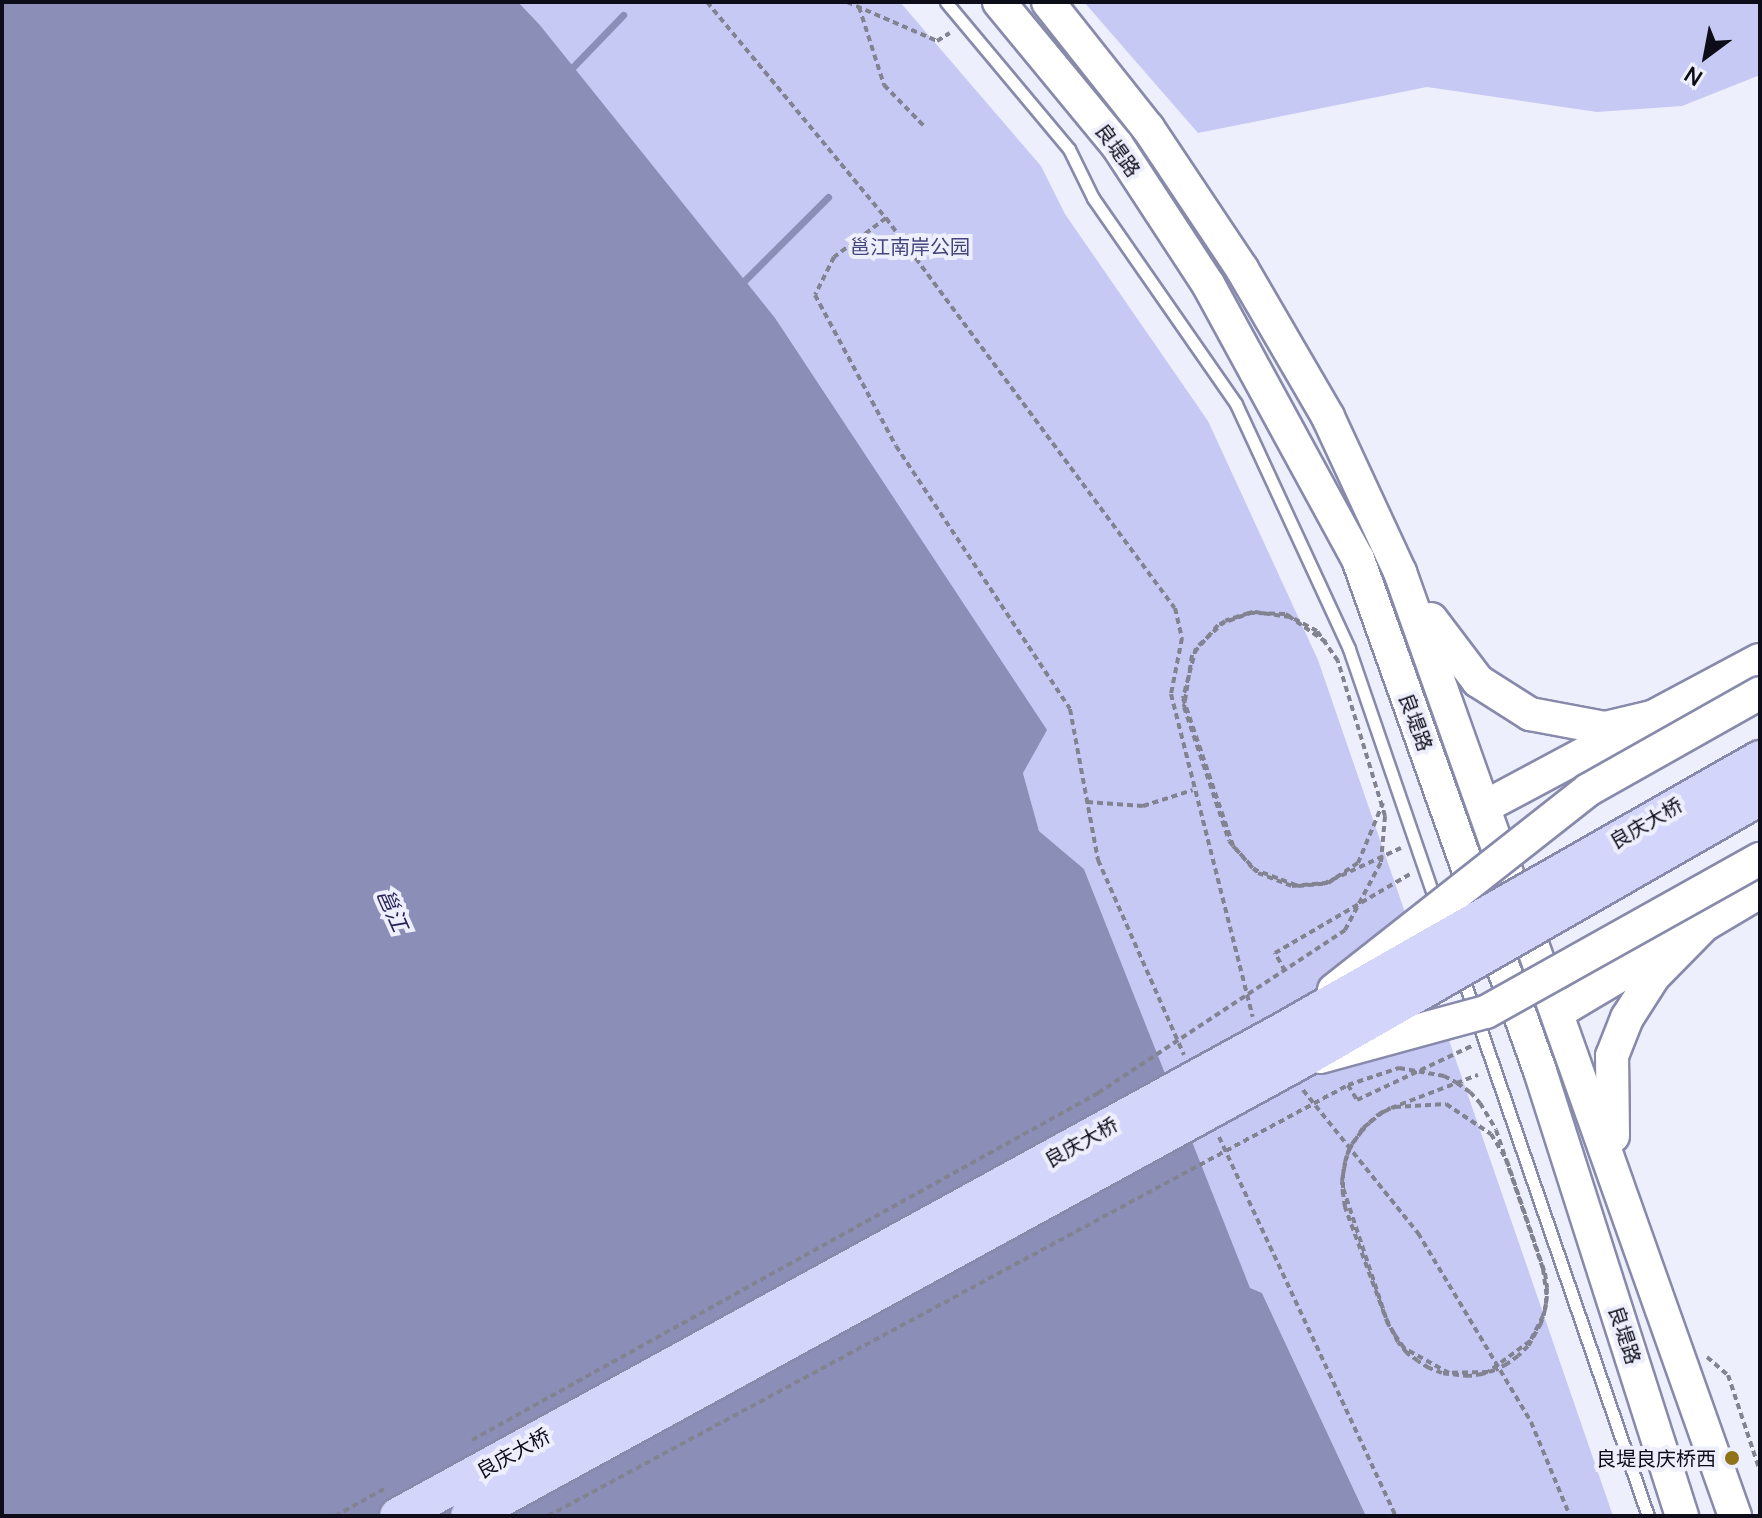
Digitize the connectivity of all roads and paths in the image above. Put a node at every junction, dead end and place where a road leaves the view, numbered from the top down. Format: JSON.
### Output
{"nodes":[{"id":1,"x":707,"y":2,"type":"edge"},
{"id":2,"x":847,"y":2,"type":"edge"},
{"id":3,"x":946,"y":2,"type":"edge"},
{"id":4,"x":999,"y":2,"type":"edge"},
{"id":5,"x":1048,"y":2,"type":"edge"},
{"id":6,"x":859,"y":7,"type":"junction"},
{"id":7,"x":966,"y":23,"type":"junction"},
{"id":8,"x":924,"y":126,"type":"dead end"},
{"id":9,"x":886,"y":218,"type":"junction"},
{"id":10,"x":1400,"y":572,"type":"junction"},
{"id":11,"x":1760,"y":660,"type":"edge"},
{"id":12,"x":1760,"y":693,"type":"edge"},
{"id":13,"x":1660,"y":715,"type":"junction"},
{"id":14,"x":1760,"y":759,"type":"edge"},
{"id":15,"x":1193,"y":790,"type":"junction"},
{"id":16,"x":1760,"y":797,"type":"edge"},
{"id":17,"x":1087,"y":802,"type":"junction"},
{"id":18,"x":1486,"y":806,"type":"junction"},
{"id":19,"x":1402,"y":848,"type":"dead end"},
{"id":20,"x":1760,"y":859,"type":"edge"},
{"id":21,"x":1423,"y":867,"type":"junction"},
{"id":22,"x":1760,"y":892,"type":"edge"},
{"id":23,"x":1706,"y":923,"type":"junction"},
{"id":24,"x":1285,"y":971,"type":"junction"},
{"id":25,"x":1560,"y":1011,"type":"junction"},
{"id":26,"x":1485,"y":1040,"type":"junction"},
{"id":27,"x":1284,"y":1053,"type":"junction"},
{"id":28,"x":1186,"y":1059,"type":"dead end"},
{"id":29,"x":1478,"y":1075,"type":"dead end"},
{"id":30,"x":1348,"y":1085,"type":"junction"},
{"id":31,"x":1217,"y":1132,"type":"dead end"},
{"id":32,"x":1619,"y":1191,"type":"junction"},
{"id":33,"x":1665,"y":1320,"type":"junction"},
{"id":34,"x":459,"y":1447,"type":"dead end"},
{"id":35,"x":1760,"y":1471,"type":"edge"},
{"id":36,"x":394,"y":1501,"type":"edge"},
{"id":37,"x":335,"y":1516,"type":"edge"},
{"id":38,"x":469,"y":1516,"type":"edge"},
{"id":39,"x":548,"y":1516,"type":"edge"},
{"id":40,"x":1396,"y":1516,"type":"edge"},
{"id":41,"x":1570,"y":1516,"type":"edge"},
{"id":42,"x":1648,"y":1516,"type":"edge"},
{"id":43,"x":1682,"y":1516,"type":"edge"},
{"id":44,"x":1735,"y":1516,"type":"edge"}],
"edges":[{"from":1,"to":9,"type":"path"},
{"from":2,"to":6,"type":"path"},
{"from":3,"to":7,"type":"lane"},
{"from":4,"to":43,"type":"main road","name":"良堤路"},
{"from":5,"to":10,"type":"main road","name":"良堤路"},
{"from":6,"to":7,"type":"path"},
{"from":6,"to":8,"type":"path"},
{"from":7,"to":21,"type":"lane"},
{"from":9,"to":15,"type":"path"},
{"from":9,"to":17,"type":"path"},
{"from":10,"to":13,"type":"main road"},
{"from":10,"to":18,"type":"main road","name":"良堤路"},
{"from":11,"to":13,"type":"main road"},
{"from":12,"to":27,"type":"main road","bridge":true},
{"from":13,"to":18,"type":"main road"},
{"from":14,"to":27,"type":"main road","name":"良庆大桥","bridge":true},
{"from":15,"to":17,"type":"path"},
{"from":15,"to":27,"type":"path"},
{"from":16,"to":27,"type":"main road","name":"良庆大桥","bridge":true},
{"from":17,"to":28,"type":"path"},
{"from":18,"to":25,"type":"main road","name":"良堤路"},
{"from":19,"to":24,"type":"path","bridge":true},
{"from":20,"to":27,"type":"main road","bridge":true},
{"from":21,"to":24,"type":"path"},
{"from":21,"to":26,"type":"lane"},
{"from":22,"to":23,"type":"main road"},
{"from":23,"to":25,"type":"main road"},
{"from":23,"to":32,"type":"main road"},
{"from":24,"to":34,"type":"path","bridge":true},
{"from":25,"to":32,"type":"main road","name":"良堤路"},
{"from":26,"to":30,"type":"path","bridge":true},
{"from":26,"to":42,"type":"lane"},
{"from":27,"to":36,"type":"main road","name":"良庆大桥","bridge":true},
{"from":27,"to":38,"type":"main road","name":"良庆大桥","bridge":true},
{"from":27,"to":41,"type":"path"},
{"from":29,"to":30,"type":"path","bridge":true},
{"from":30,"to":39,"type":"path","bridge":true},
{"from":31,"to":40,"type":"path"},
{"from":32,"to":33,"type":"main road","name":"良堤路"},
{"from":33,"to":35,"type":"path"},
{"from":33,"to":44,"type":"main road","name":"良堤路"},
{"from":36,"to":37,"type":"path","bridge":true}]}
